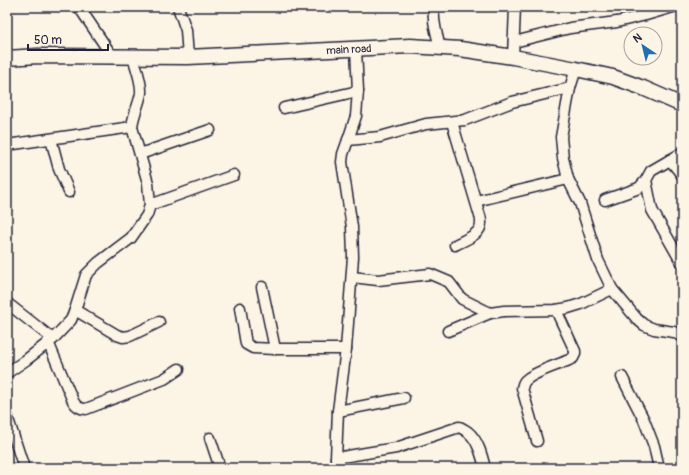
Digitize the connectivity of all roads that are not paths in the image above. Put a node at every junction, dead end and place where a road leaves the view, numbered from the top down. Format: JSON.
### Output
{"nodes":[{"id":1,"x":79,"y":7,"type":"edge"},
{"id":2,"x":178,"y":7,"type":"edge"},
{"id":3,"x":434,"y":7,"type":"edge"},
{"id":4,"x":515,"y":7,"type":"edge"},
{"id":5,"x":673,"y":7,"type":"edge"},
{"id":6,"x":514,"y":42,"type":"junction"},
{"id":7,"x":440,"y":48,"type":"junction"},
{"id":8,"x":356,"y":49,"type":"junction"},
{"id":9,"x":112,"y":56,"type":"junction"},
{"id":10,"x":133,"y":56,"type":"junction"},
{"id":11,"x":188,"y":57,"type":"junction"},
{"id":12,"x":513,"y":57,"type":"junction"},
{"id":13,"x":7,"y":58,"type":"edge"},
{"id":14,"x":576,"y":68,"type":"junction"},
{"id":15,"x":570,"y":88,"type":"junction"},
{"id":16,"x":358,"y":91,"type":"junction"},
{"id":17,"x":682,"y":105,"type":"edge"},
{"id":18,"x":284,"y":108,"type":"dead end"},
{"id":19,"x":452,"y":122,"type":"junction"},
{"id":20,"x":132,"y":127,"type":"junction"},
{"id":21,"x":210,"y":130,"type":"dead end"},
{"id":22,"x":51,"y":139,"type":"junction"},
{"id":23,"x":348,"y":140,"type":"junction"},
{"id":24,"x":7,"y":145,"type":"edge"},
{"id":25,"x":682,"y":153,"type":"edge"},
{"id":26,"x":140,"y":154,"type":"junction"},
{"id":27,"x":670,"y":160,"type":"junction"},
{"id":28,"x":234,"y":175,"type":"dead end"},
{"id":29,"x":682,"y":175,"type":"edge"},
{"id":30,"x":568,"y":179,"type":"junction"},
{"id":31,"x":646,"y":180,"type":"junction"},
{"id":32,"x":69,"y":192,"type":"dead end"},
{"id":33,"x":605,"y":200,"type":"dead end"},
{"id":34,"x":476,"y":201,"type":"junction"},
{"id":35,"x":150,"y":205,"type":"junction"},
{"id":36,"x":455,"y":245,"type":"dead end"},
{"id":37,"x":682,"y":263,"type":"edge"},
{"id":38,"x":352,"y":277,"type":"junction"},
{"id":39,"x":262,"y":287,"type":"dead end"},
{"id":40,"x":612,"y":289,"type":"junction"},
{"id":41,"x":7,"y":303,"type":"edge"},
{"id":42,"x":240,"y":308,"type":"dead end"},
{"id":43,"x":75,"y":310,"type":"junction"},
{"id":44,"x":556,"y":310,"type":"junction"},
{"id":45,"x":490,"y":313,"type":"junction"},
{"id":46,"x":159,"y":322,"type":"dead end"},
{"id":47,"x":448,"y":331,"type":"dead end"},
{"id":48,"x":682,"y":337,"type":"edge"},
{"id":49,"x":50,"y":341,"type":"junction"},
{"id":50,"x":275,"y":349,"type":"junction"},
{"id":51,"x":346,"y":349,"type":"junction"},
{"id":52,"x":179,"y":370,"type":"dead end"},
{"id":53,"x":7,"y":373,"type":"edge"},
{"id":54,"x":622,"y":377,"type":"dead end"},
{"id":55,"x":404,"y":398,"type":"dead end"},
{"id":56,"x":338,"y":411,"type":"junction"},
{"id":57,"x":7,"y":416,"type":"edge"},
{"id":58,"x":210,"y":438,"type":"dead end"},
{"id":59,"x":537,"y":441,"type":"dead end"},
{"id":60,"x":337,"y":463,"type":"edge"},
{"id":61,"x":22,"y":467,"type":"edge"},
{"id":62,"x":220,"y":468,"type":"edge"},
{"id":63,"x":485,"y":468,"type":"edge"},
{"id":64,"x":659,"y":468,"type":"edge"}],
"edges":[{"from":1,"to":9,"type":"street"},
{"from":2,"to":11,"type":"street"},
{"from":3,"to":7,"type":"street"},
{"from":4,"to":6,"type":"street"},
{"from":5,"to":6,"type":"street"},
{"from":6,"to":12,"type":"street"},
{"from":7,"to":8,"type":"main road","name":"main road"},
{"from":7,"to":12,"type":"main road","name":"main road"},
{"from":8,"to":11,"type":"main road","name":"main road"},
{"from":8,"to":16,"type":"street"},
{"from":9,"to":10,"type":"main road","name":"main road"},
{"from":9,"to":13,"type":"main road","name":"main road"},
{"from":10,"to":11,"type":"main road","name":"main road"},
{"from":10,"to":20,"type":"street"},
{"from":12,"to":14,"type":"main road","name":"main road"},
{"from":14,"to":15,"type":"street"},
{"from":14,"to":17,"type":"main road","name":"main road"},
{"from":15,"to":19,"type":"street"},
{"from":15,"to":30,"type":"street"},
{"from":16,"to":18,"type":"street"},
{"from":16,"to":23,"type":"street"},
{"from":19,"to":23,"type":"street"},
{"from":19,"to":34,"type":"street"},
{"from":20,"to":22,"type":"street"},
{"from":20,"to":26,"type":"street"},
{"from":21,"to":26,"type":"street"},
{"from":22,"to":24,"type":"street"},
{"from":22,"to":32,"type":"street"},
{"from":23,"to":38,"type":"street"},
{"from":25,"to":27,"type":"street"},
{"from":26,"to":35,"type":"street"},
{"from":27,"to":29,"type":"street"},
{"from":27,"to":31,"type":"street"},
{"from":28,"to":35,"type":"street"},
{"from":30,"to":34,"type":"street"},
{"from":30,"to":40,"type":"street"},
{"from":31,"to":33,"type":"street"},
{"from":31,"to":37,"type":"street"},
{"from":34,"to":36,"type":"street"},
{"from":35,"to":43,"type":"street"},
{"from":38,"to":45,"type":"street"},
{"from":38,"to":51,"type":"street"},
{"from":39,"to":50,"type":"street"},
{"from":40,"to":44,"type":"street"},
{"from":40,"to":48,"type":"street"},
{"from":41,"to":49,"type":"street"},
{"from":42,"to":50,"type":"street"},
{"from":43,"to":46,"type":"street"},
{"from":43,"to":49,"type":"street"},
{"from":44,"to":45,"type":"street"},
{"from":44,"to":59,"type":"street"},
{"from":45,"to":47,"type":"street"},
{"from":49,"to":52,"type":"street"},
{"from":49,"to":53,"type":"street"},
{"from":50,"to":51,"type":"street"},
{"from":51,"to":56,"type":"street"},
{"from":54,"to":64,"type":"street"},
{"from":55,"to":56,"type":"street"},
{"from":56,"to":60,"type":"street"},
{"from":57,"to":61,"type":"street"},
{"from":58,"to":62,"type":"street"},
{"from":60,"to":63,"type":"street"}]}
